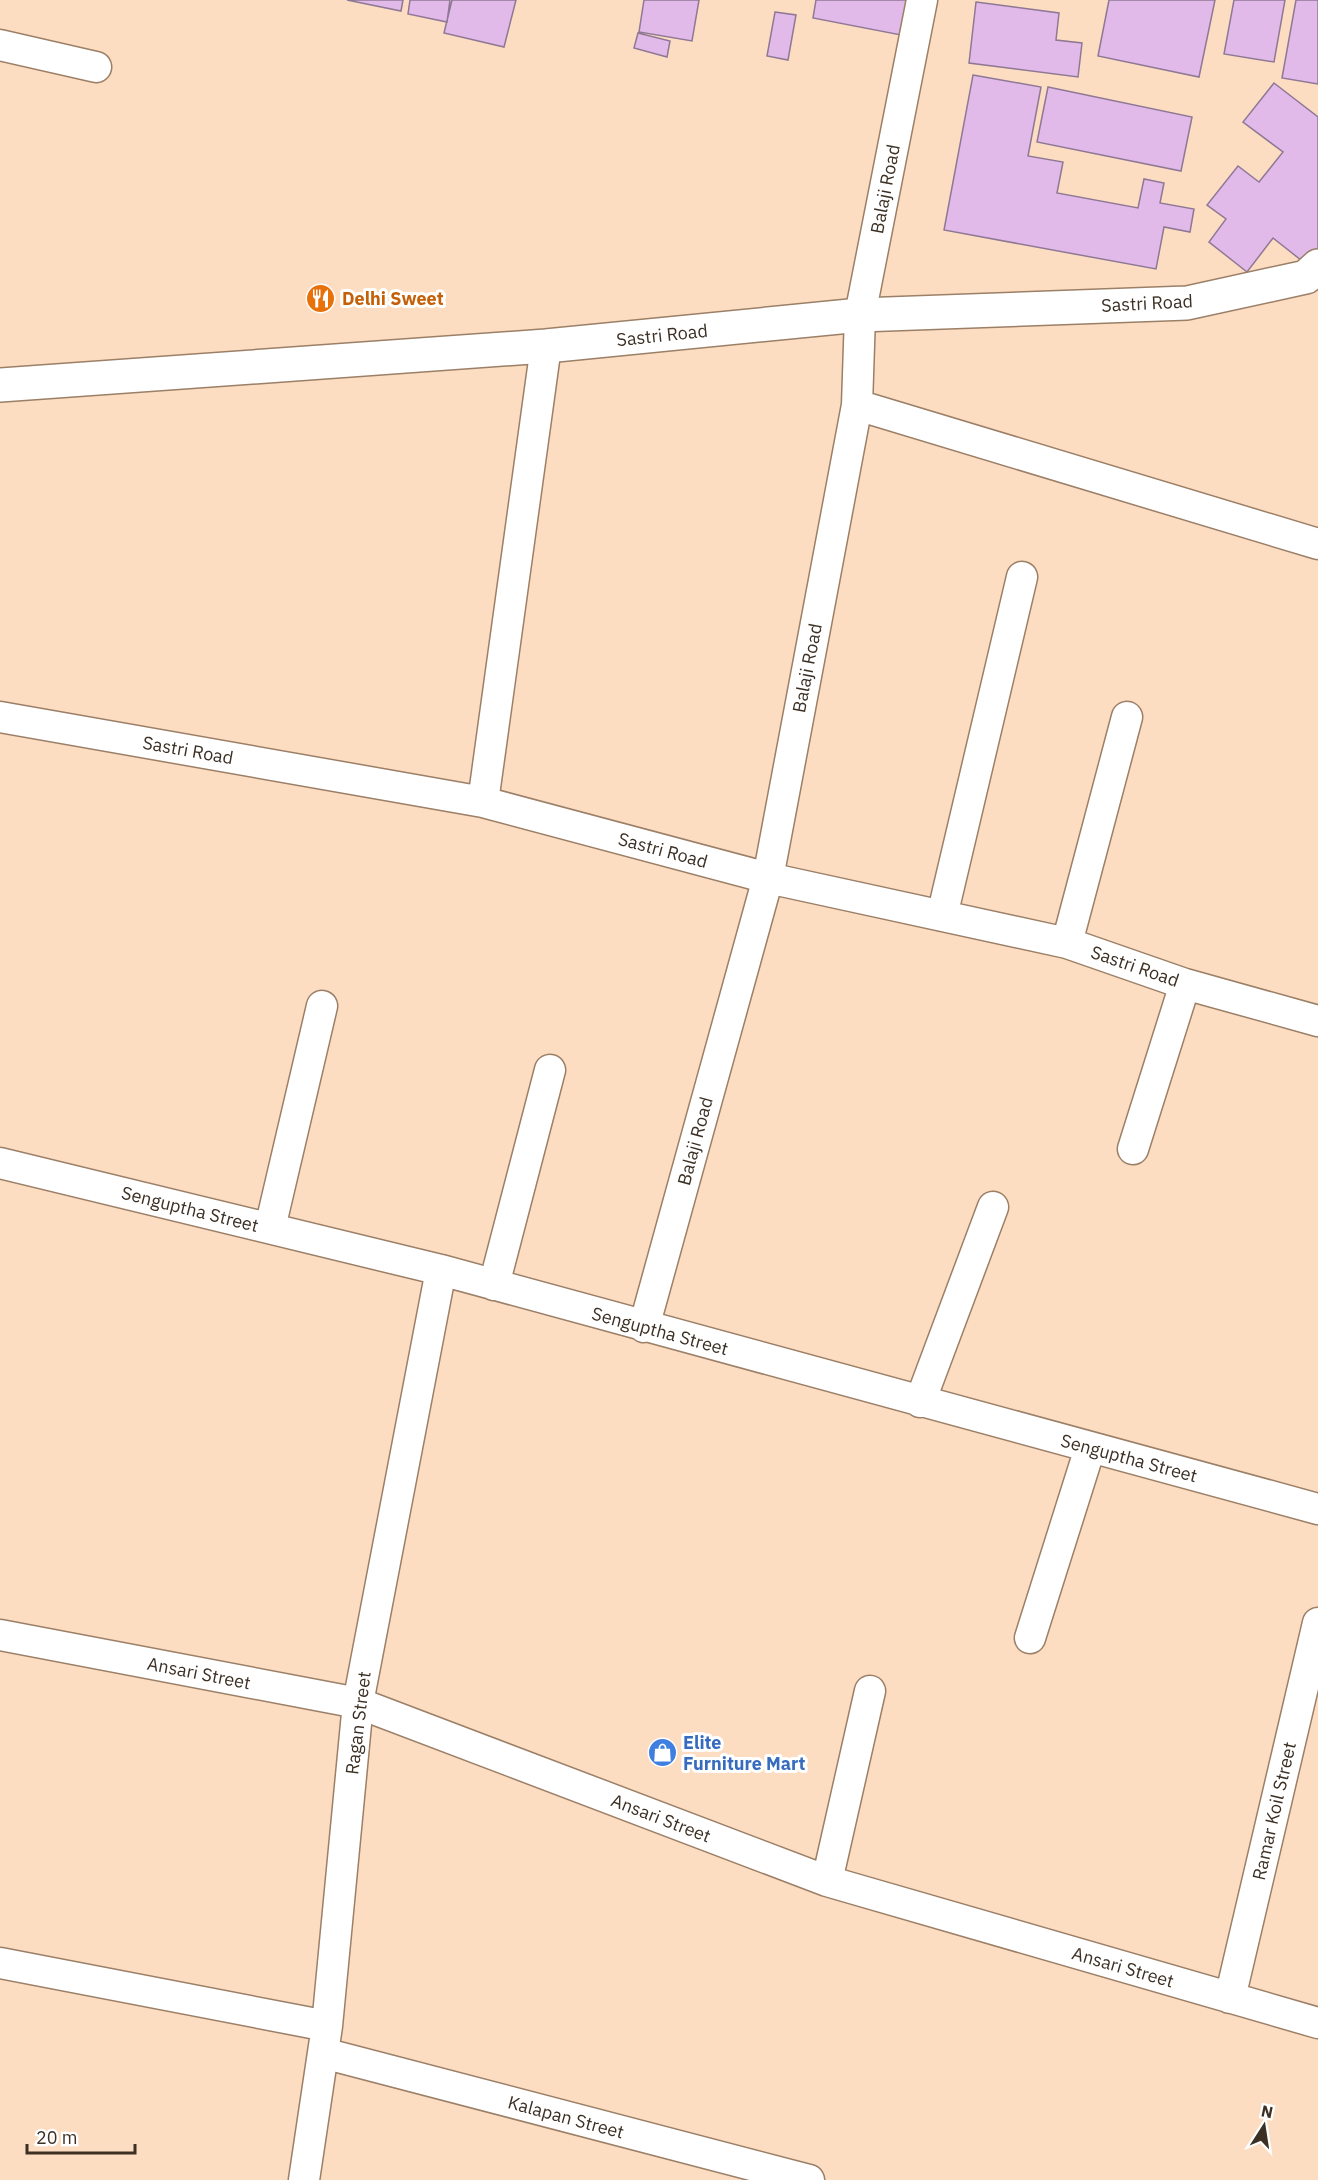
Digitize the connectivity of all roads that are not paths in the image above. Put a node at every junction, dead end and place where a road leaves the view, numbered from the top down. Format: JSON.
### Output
{"nodes":[{"id":1,"x":922,"y":0,"type":"edge"},
{"id":2,"x":0,"y":45,"type":"edge"},
{"id":3,"x":96,"y":67,"type":"dead end"},
{"id":4,"x":1318,"y":266,"type":"edge"},
{"id":5,"x":860,"y":315,"type":"junction"},
{"id":6,"x":546,"y":346,"type":"junction"},
{"id":7,"x":0,"y":385,"type":"edge"},
{"id":8,"x":857,"y":405,"type":"junction"},
{"id":9,"x":1318,"y":544,"type":"edge"},
{"id":10,"x":1022,"y":577,"type":"dead end"},
{"id":11,"x":0,"y":717,"type":"edge"},
{"id":12,"x":1127,"y":717,"type":"dead end"},
{"id":13,"x":483,"y":802,"type":"junction"},
{"id":14,"x":768,"y":878,"type":"junction"},
{"id":15,"x":942,"y":916,"type":"junction"},
{"id":16,"x":1067,"y":943,"type":"junction"},
{"id":17,"x":1185,"y":984,"type":"junction"},
{"id":18,"x":322,"y":1006,"type":"dead end"},
{"id":19,"x":1318,"y":1021,"type":"edge"},
{"id":20,"x":550,"y":1070,"type":"dead end"},
{"id":21,"x":1133,"y":1149,"type":"dead end"},
{"id":22,"x":0,"y":1164,"type":"edge"},
{"id":23,"x":993,"y":1207,"type":"dead end"},
{"id":24,"x":270,"y":1228,"type":"junction"},
{"id":25,"x":441,"y":1270,"type":"junction"},
{"id":26,"x":495,"y":1285,"type":"junction"},
{"id":27,"x":644,"y":1326,"type":"junction"},
{"id":28,"x":920,"y":1402,"type":"junction"},
{"id":29,"x":1090,"y":1448,"type":"junction"},
{"id":30,"x":1318,"y":1509,"type":"edge"},
{"id":31,"x":1318,"y":1623,"type":"edge"},
{"id":32,"x":0,"y":1635,"type":"edge"},
{"id":33,"x":1030,"y":1638,"type":"dead end"},
{"id":34,"x":870,"y":1691,"type":"dead end"},
{"id":35,"x":358,"y":1703,"type":"junction"},
{"id":36,"x":827,"y":1881,"type":"junction"},
{"id":37,"x":0,"y":1963,"type":"edge"},
{"id":38,"x":1230,"y":1998,"type":"junction"},
{"id":39,"x":1318,"y":2023,"type":"edge"},
{"id":40,"x":325,"y":2040,"type":"junction"},
{"id":41,"x":304,"y":2180,"type":"edge"},
{"id":42,"x":809,"y":2180,"type":"edge"}],
"edges":[{"from":1,"to":5,"type":"street","name":"Balaji Road"},
{"from":2,"to":3,"type":"street"},
{"from":4,"to":5,"type":"main road","name":"Sastri Road"},
{"from":5,"to":6,"type":"main road","name":"Sastri Road"},
{"from":5,"to":8,"type":"street","name":"Balaji Road"},
{"from":6,"to":7,"type":"main road","name":"Sastri Road"},
{"from":6,"to":13,"type":"street"},
{"from":8,"to":9,"type":"street"},
{"from":8,"to":14,"type":"street","name":"Balaji Road"},
{"from":10,"to":15,"type":"street"},
{"from":11,"to":13,"type":"street","name":"Sastri Road"},
{"from":12,"to":16,"type":"street"},
{"from":13,"to":14,"type":"street","name":"Sastri Road"},
{"from":14,"to":15,"type":"street","name":"Sastri Road"},
{"from":14,"to":27,"type":"street","name":"Balaji Road"},
{"from":15,"to":16,"type":"street","name":"Sastri Road"},
{"from":16,"to":17,"type":"street","name":"Sastri Road"},
{"from":17,"to":19,"type":"street","name":"Sastri Road"},
{"from":17,"to":21,"type":"street"},
{"from":18,"to":24,"type":"street"},
{"from":20,"to":26,"type":"street"},
{"from":22,"to":24,"type":"street","name":"Senguptha Street"},
{"from":23,"to":28,"type":"street"},
{"from":24,"to":25,"type":"street","name":"Senguptha Street"},
{"from":25,"to":26,"type":"street","name":"Senguptha Street"},
{"from":25,"to":35,"type":"street","name":"Ragan Street"},
{"from":26,"to":27,"type":"street","name":"Senguptha Street"},
{"from":27,"to":28,"type":"street","name":"Senguptha Street"},
{"from":28,"to":29,"type":"street","name":"Senguptha Street"},
{"from":29,"to":30,"type":"street","name":"Senguptha Street"},
{"from":29,"to":33,"type":"street"},
{"from":31,"to":38,"type":"street","name":"Ramar Koil Street"},
{"from":32,"to":35,"type":"street","name":"Ansari Street"},
{"from":34,"to":36,"type":"street"},
{"from":35,"to":36,"type":"street","name":"Ansari Street"},
{"from":35,"to":40,"type":"street","name":"Ragan Street"},
{"from":36,"to":38,"type":"street","name":"Ansari Street"},
{"from":37,"to":40,"type":"street"},
{"from":38,"to":39,"type":"street","name":"Ansari Street"},
{"from":40,"to":41,"type":"street","name":"Ragan Street"},
{"from":40,"to":42,"type":"street","name":"Kalapan Street"}]}
